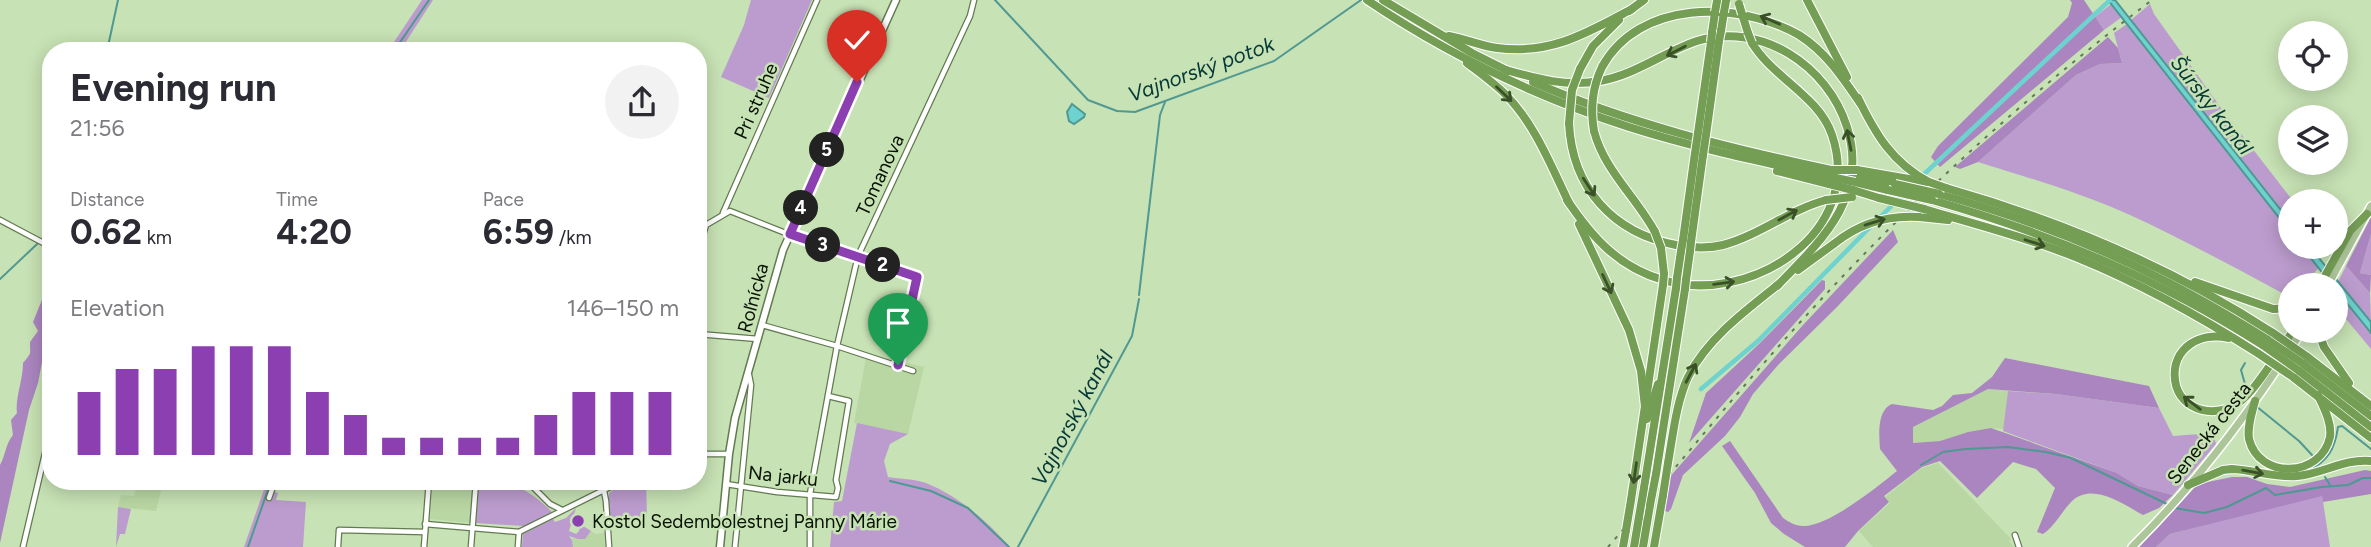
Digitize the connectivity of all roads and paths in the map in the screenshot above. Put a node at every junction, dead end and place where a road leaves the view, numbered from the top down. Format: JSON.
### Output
{"nodes":[{"id":1,"x":817,"y":0,"type":"edge"},
{"id":2,"x":896,"y":0,"type":"edge"},
{"id":3,"x":1383,"y":0,"type":"edge"},
{"id":4,"x":1643,"y":0,"type":"edge"},
{"id":5,"x":1807,"y":0,"type":"edge"},
{"id":6,"x":974,"y":1,"type":"edge"},
{"id":7,"x":1721,"y":1,"type":"edge"},
{"id":8,"x":1370,"y":2,"type":"edge"},
{"id":9,"x":1739,"y":2,"type":"edge"},
{"id":10,"x":1632,"y":9,"type":"junction"},
{"id":11,"x":1441,"y":35,"type":"junction"},
{"id":12,"x":1451,"y":51,"type":"junction"},
{"id":13,"x":1506,"y":70,"type":"junction"},
{"id":14,"x":1860,"y":103,"type":"junction"},
{"id":15,"x":1830,"y":177,"type":"junction"},
{"id":16,"x":1929,"y":182,"type":"junction"},
{"id":17,"x":1854,"y":183,"type":"junction"},
{"id":18,"x":1894,"y":184,"type":"junction"},
{"id":19,"x":1567,"y":200,"type":"junction"},
{"id":20,"x":2369,"y":210,"type":"edge"},
{"id":21,"x":722,"y":213,"type":"junction"},
{"id":22,"x":1922,"y":213,"type":"junction"},
{"id":23,"x":0,"y":220,"type":"edge"},
{"id":24,"x":707,"y":224,"type":"edge"},
{"id":25,"x":790,"y":234,"type":"junction"},
{"id":26,"x":42,"y":242,"type":"edge"},
{"id":27,"x":858,"y":256,"type":"junction"},
{"id":28,"x":2169,"y":272,"type":"junction"},
{"id":29,"x":2331,"y":273,"type":"edge"},
{"id":30,"x":1681,"y":284,"type":"junction"},
{"id":31,"x":1777,"y":286,"type":"junction"},
{"id":32,"x":2278,"y":309,"type":"edge"},
{"id":33,"x":762,"y":326,"type":"junction"},
{"id":34,"x":707,"y":335,"type":"edge"},
{"id":35,"x":758,"y":339,"type":"junction"},
{"id":36,"x":2238,"y":340,"type":"junction"},
{"id":37,"x":2266,"y":343,"type":"junction"},
{"id":38,"x":2284,"y":343,"type":"edge"},
{"id":39,"x":2294,"y":343,"type":"edge"},
{"id":40,"x":2324,"y":343,"type":"edge"},
{"id":41,"x":1677,"y":345,"type":"junction"},
{"id":42,"x":837,"y":346,"type":"junction"},
{"id":43,"x":1667,"y":355,"type":"junction"},
{"id":44,"x":898,"y":365,"type":"junction"},
{"id":45,"x":2300,"y":366,"type":"junction"},
{"id":46,"x":913,"y":371,"type":"dead end"},
{"id":47,"x":749,"y":375,"type":"junction"},
{"id":48,"x":2357,"y":394,"type":"junction"},
{"id":49,"x":828,"y":396,"type":"junction"},
{"id":50,"x":2318,"y":396,"type":"junction"},
{"id":51,"x":740,"y":400,"type":"junction"},
{"id":52,"x":2255,"y":401,"type":"junction"},
{"id":53,"x":749,"y":402,"type":"junction"},
{"id":54,"x":2371,"y":406,"type":"edge"},
{"id":55,"x":1645,"y":407,"type":"junction"},
{"id":56,"x":2371,"y":416,"type":"edge"},
{"id":57,"x":2371,"y":427,"type":"edge"},
{"id":58,"x":2371,"y":438,"type":"edge"},
{"id":59,"x":1639,"y":446,"type":"junction"},
{"id":60,"x":743,"y":450,"type":"junction"},
{"id":61,"x":729,"y":452,"type":"junction"},
{"id":62,"x":707,"y":453,"type":"edge"},
{"id":63,"x":2371,"y":461,"type":"edge"},
{"id":64,"x":1668,"y":463,"type":"junction"},
{"id":65,"x":42,"y":466,"type":"edge"},
{"id":66,"x":726,"y":484,"type":"junction"},
{"id":67,"x":2188,"y":485,"type":"junction"},
{"id":68,"x":740,"y":486,"type":"junction"},
{"id":69,"x":272,"y":490,"type":"edge"},
{"id":70,"x":428,"y":490,"type":"edge"},
{"id":71,"x":475,"y":490,"type":"edge"},
{"id":72,"x":536,"y":490,"type":"edge"},
{"id":73,"x":604,"y":491,"type":"joint"},
{"id":74,"x":810,"y":494,"type":"junction"},
{"id":75,"x":269,"y":498,"type":"dead end"},
{"id":76,"x":562,"y":510,"type":"junction"},
{"id":77,"x":425,"y":524,"type":"junction"},
{"id":78,"x":472,"y":528,"type":"junction"},
{"id":79,"x":425,"y":532,"type":"junction"},
{"id":80,"x":519,"y":532,"type":"junction"},
{"id":81,"x":2015,"y":535,"type":"dead end"},
{"id":82,"x":23,"y":547,"type":"edge"},
{"id":83,"x":338,"y":547,"type":"edge"},
{"id":84,"x":424,"y":547,"type":"edge"},
{"id":85,"x":471,"y":547,"type":"edge"},
{"id":86,"x":518,"y":547,"type":"edge"},
{"id":87,"x":609,"y":547,"type":"edge"},
{"id":88,"x":720,"y":547,"type":"edge"},
{"id":89,"x":735,"y":547,"type":"edge"},
{"id":90,"x":810,"y":547,"type":"edge"},
{"id":91,"x":1622,"y":547,"type":"edge"},
{"id":92,"x":1634,"y":547,"type":"edge"},
{"id":93,"x":1643,"y":547,"type":"edge"},
{"id":94,"x":1654,"y":547,"type":"edge"},
{"id":95,"x":2019,"y":547,"type":"edge"},
{"id":96,"x":2132,"y":547,"type":"edge"}],
"edges":[{"from":1,"to":21,"type":"street","name":"Pri struhe"},
{"from":2,"to":25,"type":"street","name":"Roľnícka"},
{"from":3,"to":11,"type":"highway"},
{"from":4,"to":10,"type":"highway"},
{"from":5,"to":14,"type":"highway"},
{"from":6,"to":27,"type":"street","name":"Tomanova"},
{"from":7,"to":30,"type":"highway","bridge":true},
{"from":8,"to":12,"type":"highway"},
{"from":19,"to":9,"type":"highway","one_way":true,"bridge":true},
{"from":10,"to":11,"type":"highway"},
{"from":10,"to":17,"type":"highway","one_way":true,"bridge":true},
{"from":11,"to":13,"type":"highway"},
{"from":12,"to":15,"type":"highway"},
{"from":12,"to":19,"type":"highway","one_way":true},
{"from":13,"to":15,"type":"highway"},
{"from":31,"to":13,"type":"highway","one_way":true},
{"from":14,"to":16,"type":"highway"},
{"from":14,"to":55,"type":"highway","one_way":true,"bridge":true},
{"from":15,"to":17,"type":"highway","bridge":true},
{"from":15,"to":17,"type":"highway","bridge":true},
{"from":16,"to":18,"type":"highway"},
{"from":16,"to":28,"type":"highway","bridge":true},
{"from":17,"to":18,"type":"highway"},
{"from":17,"to":18,"type":"highway"},
{"from":17,"to":22,"type":"highway","bridge":true},
{"from":18,"to":37,"type":"highway","bridge":true},
{"from":19,"to":55,"type":"highway","one_way":true},
{"from":20,"to":29,"type":"highway"},
{"from":21,"to":24,"type":"street"},
{"from":21,"to":25,"type":"street"},
{"from":31,"to":22,"type":"highway","one_way":true,"bridge":true},
{"from":22,"to":36,"type":"highway","one_way":true},
{"from":23,"to":26,"type":"street"},
{"from":25,"to":27,"type":"street"},
{"from":25,"to":33,"type":"street","name":"Roľnícka"},
{"from":27,"to":42,"type":"street","name":"Tomanova"},
{"from":27,"to":44,"type":"street"},
{"from":28,"to":32,"type":"highway"},
{"from":28,"to":37,"type":"highway"},
{"from":30,"to":41,"type":"highway"},
{"from":30,"to":43,"type":"highway"},
{"from":64,"to":31,"type":"highway","one_way":true},
{"from":33,"to":35,"type":"street","name":"Roľnícka"},
{"from":33,"to":42,"type":"street"},
{"from":34,"to":35,"type":"street"},
{"from":35,"to":47,"type":"street","name":"Roľnícka"},
{"from":36,"to":37,"type":"highway"},
{"from":38,"to":36,"type":"highway","one_way":true},
{"from":37,"to":45,"type":"highway","bridge":true},
{"from":37,"to":45,"type":"highway","bridge":true},
{"from":39,"to":52,"type":"main road","name":"Senecká cesta"},
{"from":40,"to":48,"type":"highway"},
{"from":41,"to":64,"type":"highway"},
{"from":41,"to":93,"type":"highway","bridge":true},
{"from":42,"to":44,"type":"street"},
{"from":42,"to":49,"type":"street","name":"Tomanova"},
{"from":43,"to":59,"type":"highway"},
{"from":43,"to":92,"type":"highway","bridge":true},
{"from":44,"to":46,"type":"street"},
{"from":45,"to":48,"type":"highway"},
{"from":45,"to":50,"type":"highway"},
{"from":45,"to":56,"type":"highway"},
{"from":45,"to":57,"type":"highway"},
{"from":47,"to":51,"type":"street","name":"Roľnícka"},
{"from":47,"to":53,"type":"street","name":"Roľnícka"},
{"from":48,"to":54,"type":"highway"},
{"from":49,"to":74,"type":"street","name":"Tomanova"},
{"from":49,"to":74,"type":"street","name":"Na jarku"},
{"from":50,"to":52,"type":"highway"},
{"from":50,"to":58,"type":"highway"},
{"from":51,"to":53,"type":"street"},
{"from":51,"to":61,"type":"street","name":"Roľnícka"},
{"from":52,"to":67,"type":"main road","name":"Senecká cesta"},
{"from":53,"to":60,"type":"street","name":"Roľnícka"},
{"from":55,"to":59,"type":"highway"},
{"from":59,"to":91,"type":"highway","one_way":true,"bridge":true},
{"from":60,"to":61,"type":"street"},
{"from":60,"to":68,"type":"street","name":"Roľnícka"},
{"from":61,"to":62,"type":"street"},
{"from":61,"to":66,"type":"street","name":"Roľnícka"},
{"from":67,"to":63,"type":"highway","one_way":true},
{"from":64,"to":94,"type":"highway","bridge":true},
{"from":65,"to":82,"type":"street"},
{"from":66,"to":68,"type":"street","name":"Na jarku"},
{"from":66,"to":88,"type":"street","name":"Roľnícka"},
{"from":67,"to":96,"type":"main road","name":"Senecká cesta"},
{"from":68,"to":74,"type":"street","name":"Na jarku"},
{"from":68,"to":89,"type":"street","name":"Roľnícka"},
{"from":69,"to":75,"type":"street"},
{"from":70,"to":77,"type":"street"},
{"from":71,"to":78,"type":"street"},
{"from":72,"to":76,"type":"street"},
{"from":73,"to":76,"type":"street"},
{"from":73,"to":87,"type":"street"},
{"from":74,"to":90,"type":"street","name":"Tomanova"},
{"from":76,"to":80,"type":"street"},
{"from":77,"to":78,"type":"street"},
{"from":77,"to":79,"type":"street"},
{"from":78,"to":80,"type":"street"},
{"from":78,"to":85,"type":"street"},
{"from":79,"to":83,"type":"street"},
{"from":79,"to":84,"type":"street"},
{"from":80,"to":86,"type":"street"},
{"from":81,"to":95,"type":"street"}]}
